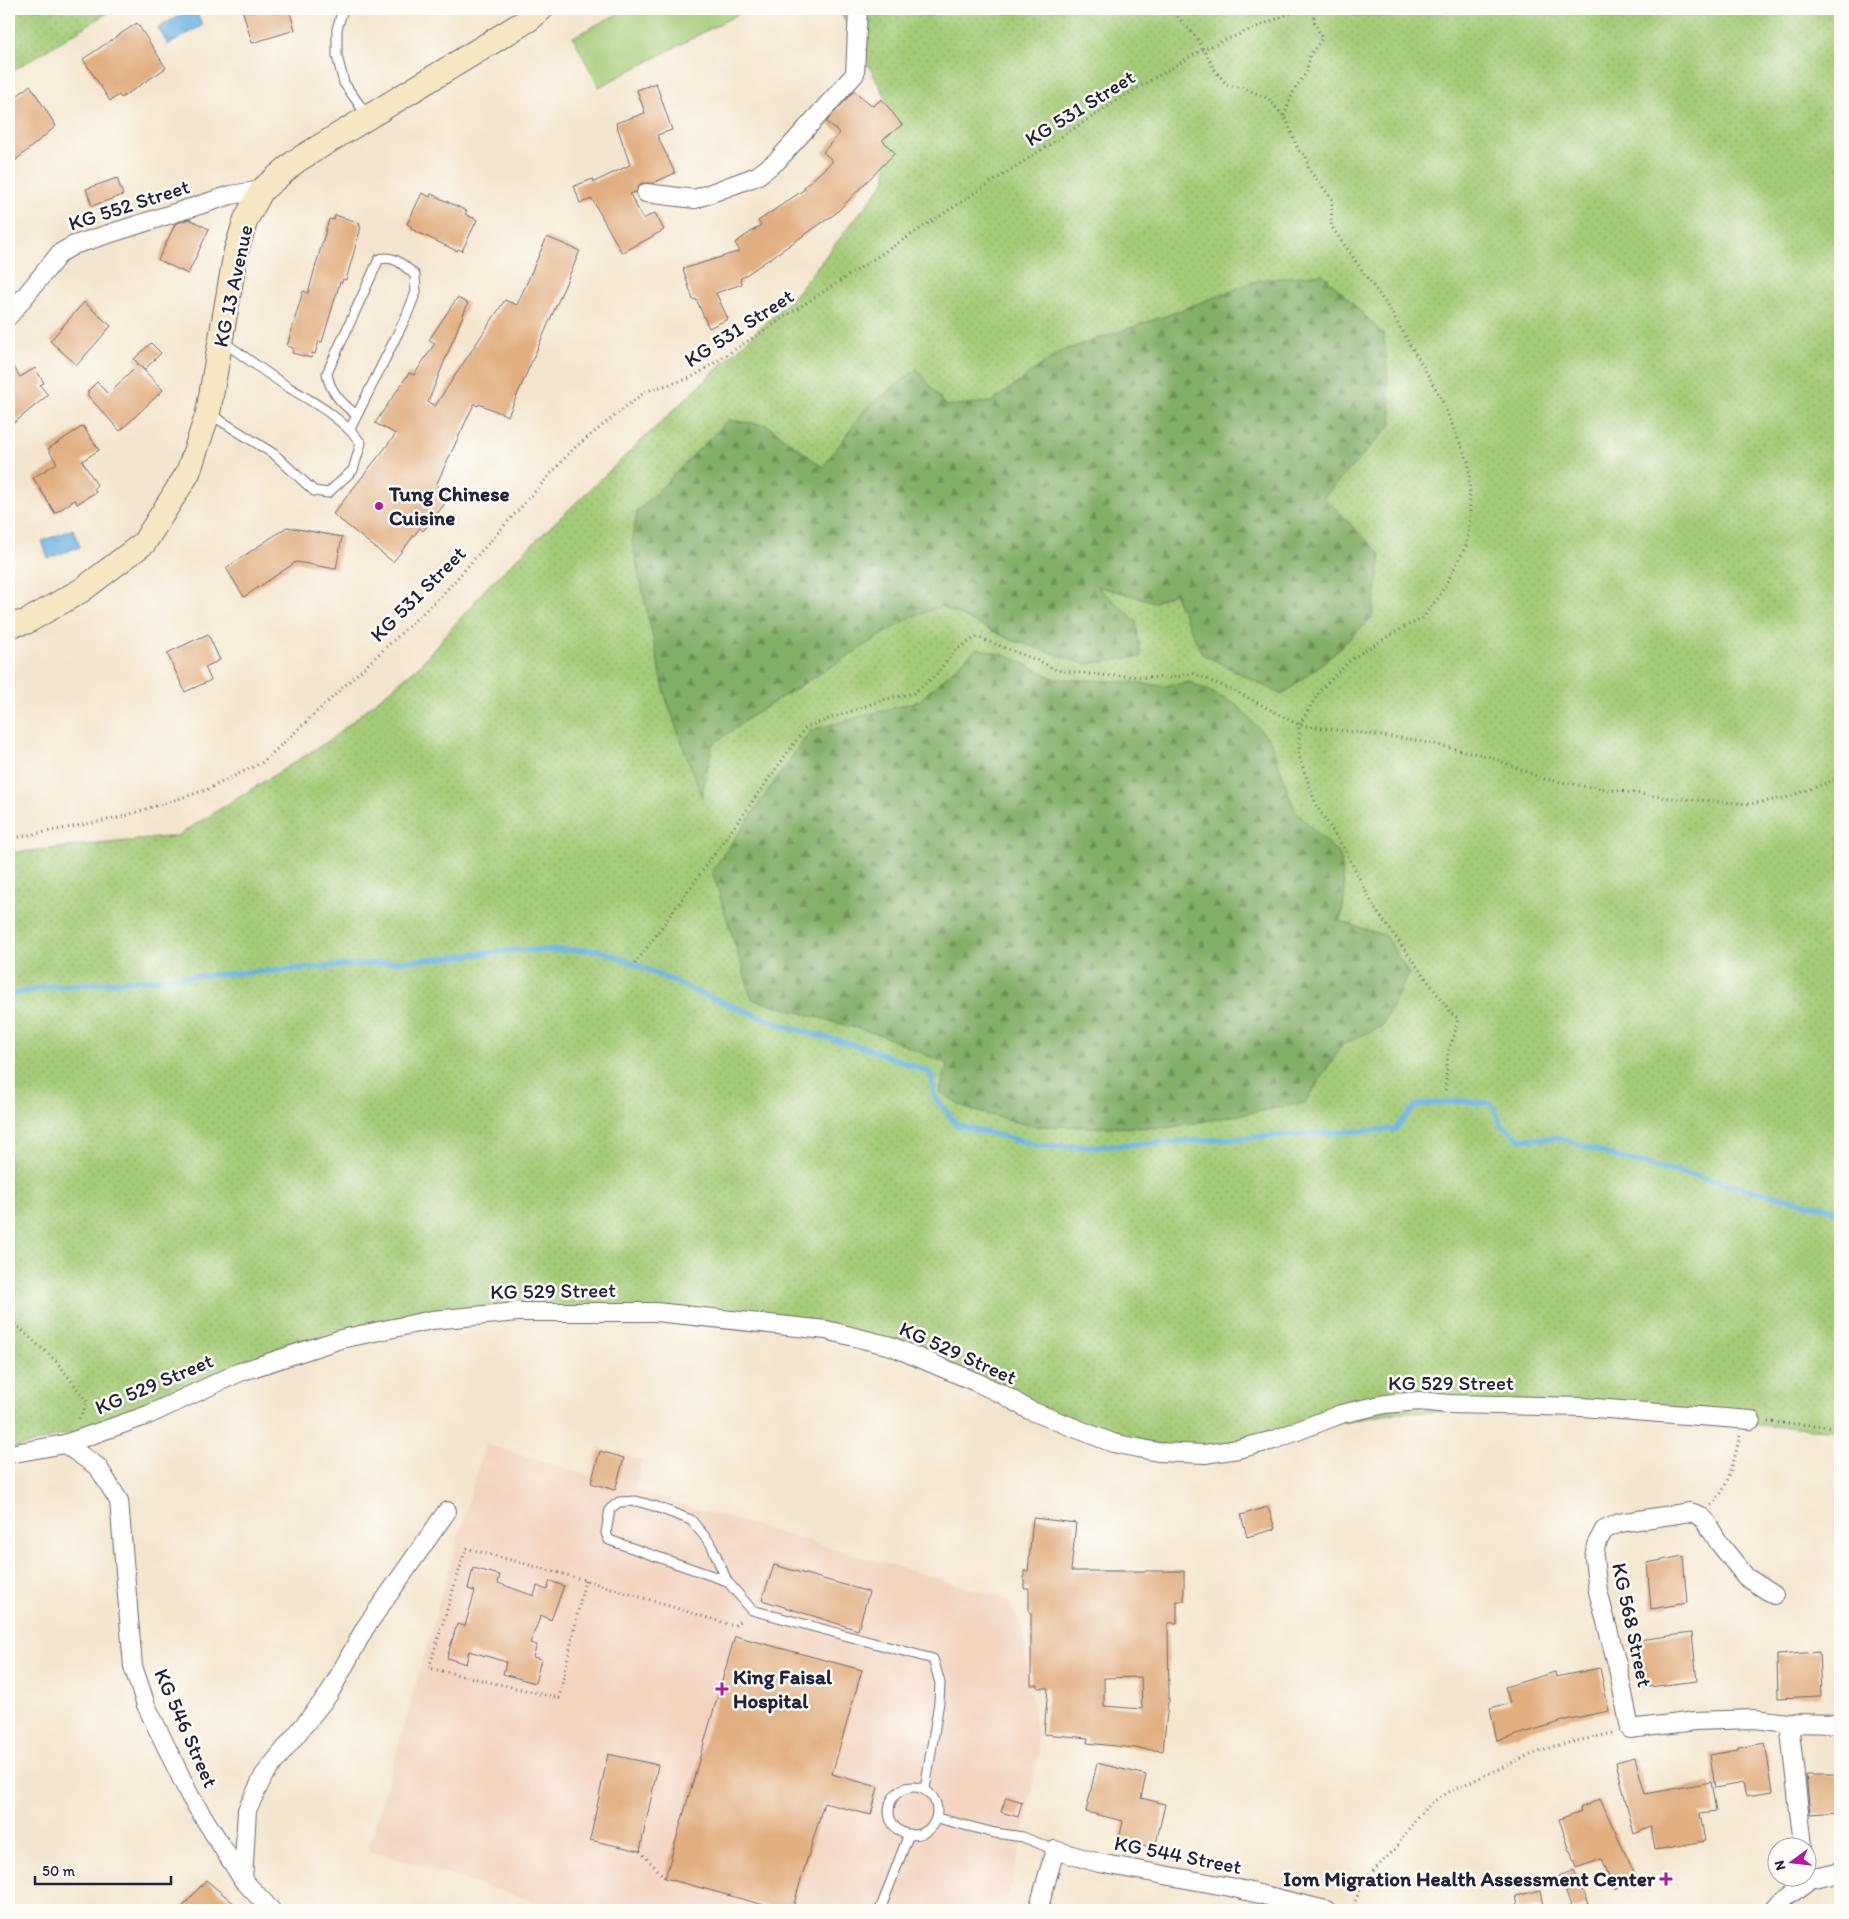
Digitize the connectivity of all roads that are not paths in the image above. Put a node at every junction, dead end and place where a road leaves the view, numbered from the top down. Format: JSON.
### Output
{"nodes":[{"id":1,"x":343,"y":9,"type":"edge"},
{"id":2,"x":541,"y":9,"type":"edge"},
{"id":3,"x":858,"y":9,"type":"edge"},
{"id":4,"x":368,"y":117,"type":"junction"},
{"id":5,"x":262,"y":190,"type":"junction"},
{"id":6,"x":646,"y":193,"type":"dead end"},
{"id":7,"x":9,"y":316,"type":"edge"},
{"id":8,"x":221,"y":340,"type":"junction"},
{"id":9,"x":208,"y":413,"type":"junction"},
{"id":10,"x":357,"y":415,"type":"junction"},
{"id":11,"x":350,"y":429,"type":"junction"},
{"id":12,"x":9,"y":625,"type":"edge"},
{"id":13,"x":1751,"y":1420,"type":"road end"},
{"id":14,"x":65,"y":1444,"type":"junction"},
{"id":15,"x":9,"y":1454,"type":"edge"},
{"id":16,"x":447,"y":1511,"type":"dead end"},
{"id":17,"x":727,"y":1581,"type":"junction"},
{"id":18,"x":1774,"y":1595,"type":"dead end"},
{"id":19,"x":1790,"y":1723,"type":"junction"},
{"id":20,"x":1840,"y":1724,"type":"edge"},
{"id":21,"x":925,"y":1789,"type":"junction"},
{"id":22,"x":937,"y":1818,"type":"junction"},
{"id":23,"x":909,"y":1834,"type":"junction"},
{"id":24,"x":1801,"y":1836,"type":"edge"},
{"id":25,"x":1055,"y":1850,"type":"junction"},
{"id":26,"x":1816,"y":1872,"type":"edge"},
{"id":27,"x":1840,"y":1872,"type":"edge"},
{"id":28,"x":243,"y":1880,"type":"junction"},
{"id":29,"x":1796,"y":1886,"type":"edge"},
{"id":30,"x":271,"y":1910,"type":"edge"},
{"id":31,"x":880,"y":1910,"type":"edge"},
{"id":32,"x":1038,"y":1910,"type":"edge"},
{"id":33,"x":1326,"y":1910,"type":"edge"},
{"id":34,"x":1774,"y":1910,"type":"edge"}],
"edges":[{"from":1,"to":4,"type":"lane"},
{"from":2,"to":4,"type":"street","name":"KG 13 Avenue"},
{"from":3,"to":6,"type":"street"},
{"from":4,"to":5,"type":"street","name":"KG 13 Avenue"},
{"from":5,"to":7,"type":"street","name":"KG 552 Street"},
{"from":5,"to":8,"type":"street","name":"KG 13 Avenue"},
{"from":8,"to":9,"type":"street","name":"KG 13 Avenue"},
{"from":8,"to":11,"type":"lane"},
{"from":9,"to":11,"type":"lane"},
{"from":9,"to":12,"type":"street","name":"KG 13 Avenue"},
{"from":10,"to":10,"type":"lane"},
{"from":10,"to":11,"type":"lane"},
{"from":13,"to":14,"type":"street","name":"KG 529 Street"},
{"from":14,"to":15,"type":"street","name":"KG 529 Street"},
{"from":14,"to":28,"type":"street","name":"KG 546 Street"},
{"from":16,"to":28,"type":"street"},
{"from":17,"to":17,"type":"lane"},
{"from":17,"to":21,"type":"lane"},
{"from":18,"to":19,"type":"street","name":"KG 568 Street"},
{"from":19,"to":20,"type":"street"},
{"from":19,"to":24,"type":"street"},
{"from":21,"to":22,"type":"lane"},
{"from":21,"to":23,"type":"lane"},
{"from":22,"to":23,"type":"lane"},
{"from":22,"to":25,"type":"lane","name":"KG 544 Street"},
{"from":23,"to":31,"type":"lane"},
{"from":25,"to":32,"type":"street"},
{"from":25,"to":33,"type":"street","name":"KG 544 Street"},
{"from":26,"to":27,"type":"street"},
{"from":28,"to":30,"type":"street","name":"KG 546 Street"},
{"from":29,"to":34,"type":"street"}]}
